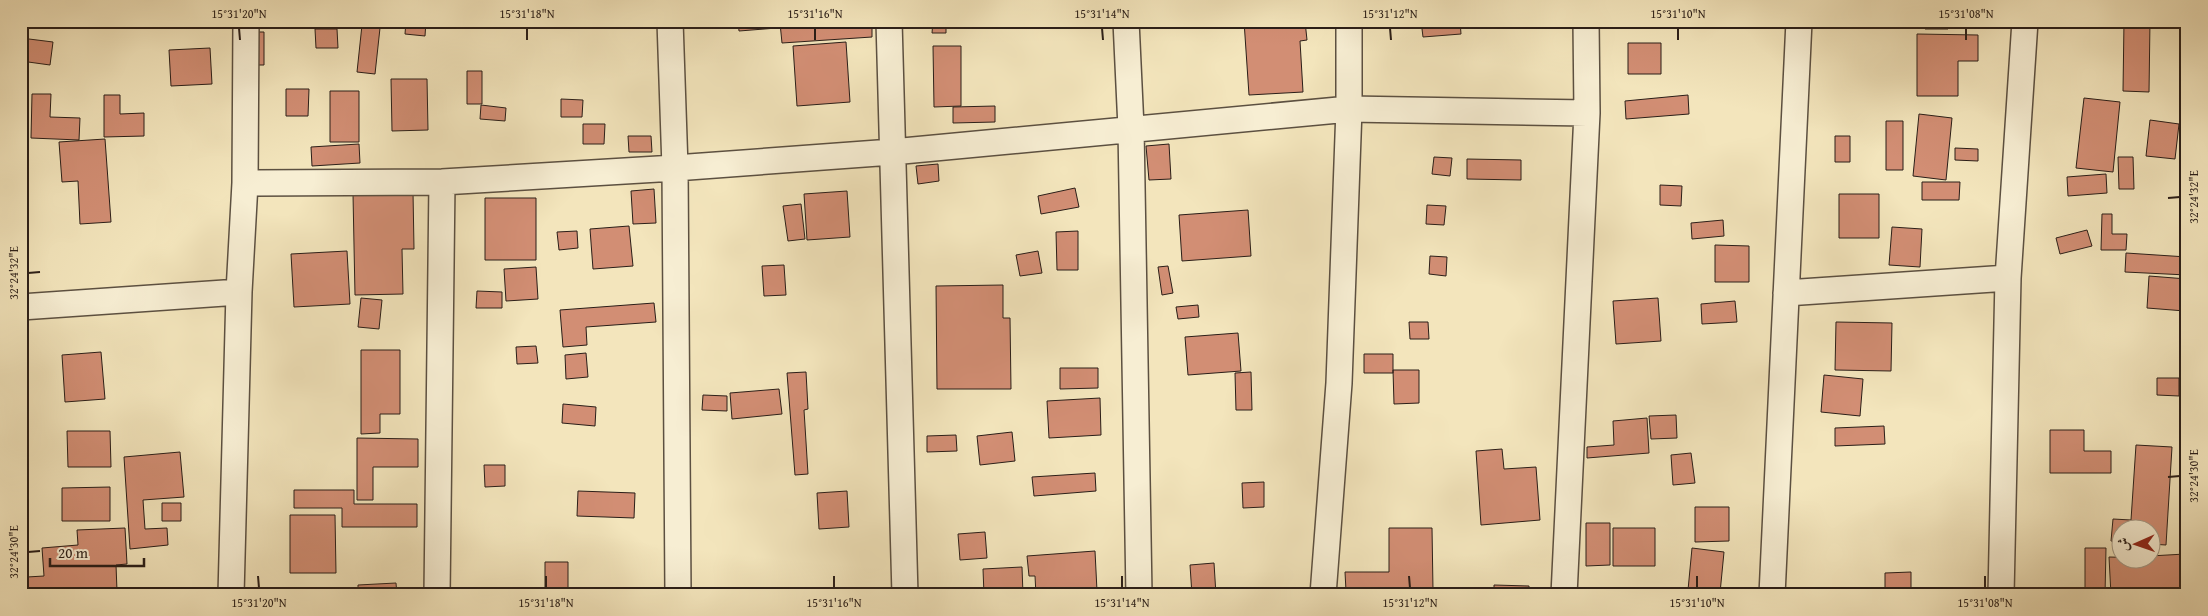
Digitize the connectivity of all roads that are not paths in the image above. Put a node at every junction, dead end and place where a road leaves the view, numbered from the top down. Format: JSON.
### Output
{"nodes":[{"id":1,"x":246,"y":21,"type":"edge"},
{"id":2,"x":670,"y":21,"type":"edge"},
{"id":3,"x":889,"y":21,"type":"edge"},
{"id":4,"x":1126,"y":21,"type":"edge"},
{"id":5,"x":1349,"y":21,"type":"edge"},
{"id":6,"x":1586,"y":21,"type":"edge"},
{"id":7,"x":1799,"y":21,"type":"edge"},
{"id":8,"x":2025,"y":21,"type":"edge"},
{"id":9,"x":1349,"y":109,"type":"junction"},
{"id":10,"x":1587,"y":113,"type":"junction"},
{"id":11,"x":1130,"y":128,"type":"junction"},
{"id":12,"x":892,"y":152,"type":"junction"},
{"id":13,"x":674,"y":168,"type":"junction"},
{"id":14,"x":442,"y":182,"type":"junction"},
{"id":15,"x":245,"y":183,"type":"junction"},
{"id":16,"x":2008,"y":278,"type":"junction"},
{"id":17,"x":239,"y":292,"type":"junction"},
{"id":18,"x":1786,"y":293,"type":"junction"},
{"id":19,"x":21,"y":307,"type":"edge"},
{"id":20,"x":231,"y":595,"type":"edge"},
{"id":21,"x":437,"y":595,"type":"edge"},
{"id":22,"x":678,"y":595,"type":"edge"},
{"id":23,"x":905,"y":595,"type":"edge"},
{"id":24,"x":1139,"y":595,"type":"edge"},
{"id":25,"x":1323,"y":595,"type":"edge"},
{"id":26,"x":1564,"y":595,"type":"edge"},
{"id":27,"x":1772,"y":595,"type":"edge"},
{"id":28,"x":2001,"y":595,"type":"edge"}],
"edges":[{"from":1,"to":15,"type":"street"},
{"from":2,"to":13,"type":"street"},
{"from":3,"to":12,"type":"street"},
{"from":4,"to":11,"type":"street"},
{"from":5,"to":9,"type":"street"},
{"from":6,"to":10,"type":"street"},
{"from":7,"to":18,"type":"street"},
{"from":8,"to":16,"type":"street"},
{"from":9,"to":10,"type":"street"},
{"from":9,"to":11,"type":"street"},
{"from":9,"to":25,"type":"street"},
{"from":10,"to":26,"type":"street"},
{"from":11,"to":12,"type":"street"},
{"from":11,"to":24,"type":"street"},
{"from":12,"to":13,"type":"street"},
{"from":12,"to":23,"type":"street"},
{"from":13,"to":14,"type":"street"},
{"from":13,"to":22,"type":"street"},
{"from":14,"to":15,"type":"street"},
{"from":14,"to":21,"type":"street"},
{"from":15,"to":17,"type":"street"},
{"from":16,"to":18,"type":"street"},
{"from":16,"to":28,"type":"street"},
{"from":17,"to":19,"type":"street"},
{"from":17,"to":20,"type":"street"},
{"from":18,"to":27,"type":"street"}]}
